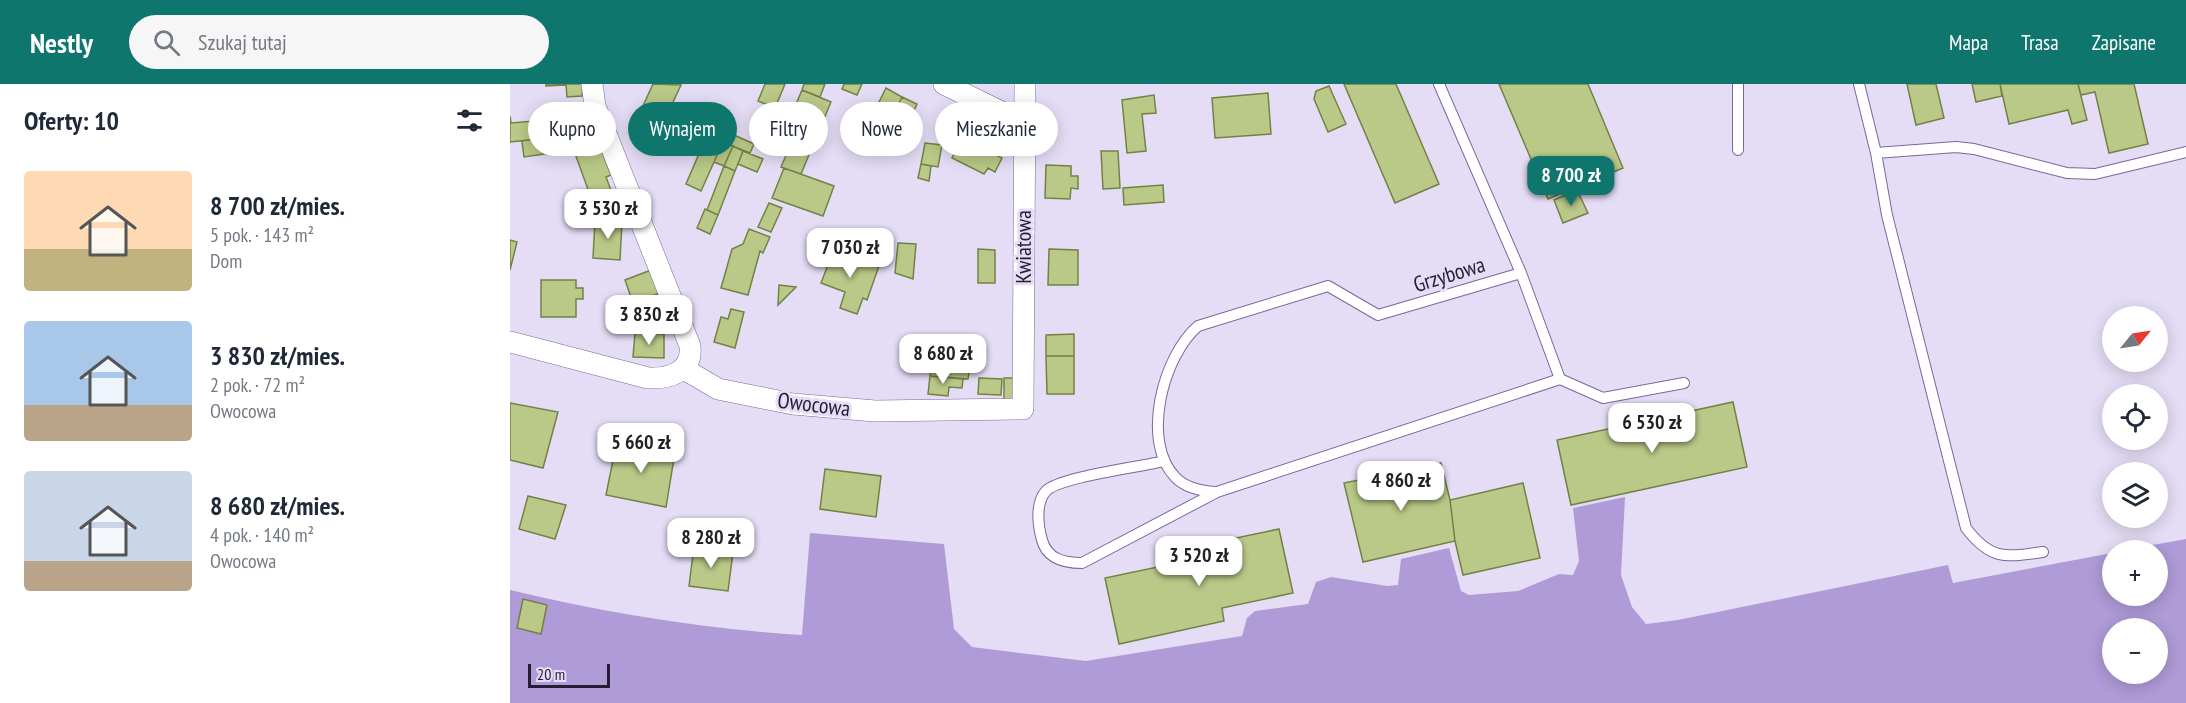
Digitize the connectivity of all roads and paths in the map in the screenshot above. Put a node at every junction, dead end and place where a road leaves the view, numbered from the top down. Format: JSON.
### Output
{"nodes":[{"id":1,"x":592,"y":84,"type":"edge"},
{"id":2,"x":944,"y":84,"type":"edge"},
{"id":3,"x":1025,"y":84,"type":"edge"},
{"id":4,"x":1439,"y":84,"type":"edge"},
{"id":5,"x":1738,"y":84,"type":"edge"},
{"id":6,"x":1859,"y":84,"type":"edge"},
{"id":7,"x":981,"y":102,"type":"edge"},
{"id":8,"x":1025,"y":102,"type":"edge"},
{"id":9,"x":1738,"y":150,"type":"dead end"},
{"id":10,"x":1876,"y":153,"type":"junction"},
{"id":11,"x":2186,"y":153,"type":"edge"},
{"id":12,"x":1024,"y":156,"type":"edge"},
{"id":13,"x":1521,"y":273,"type":"junction"},
{"id":14,"x":510,"y":342,"type":"edge"},
{"id":15,"x":684,"y":369,"type":"junction"},
{"id":16,"x":1560,"y":379,"type":"junction"},
{"id":17,"x":1684,"y":383,"type":"dead end"},
{"id":18,"x":1023,"y":409,"type":"joint"},
{"id":19,"x":1164,"y":461,"type":"junction"},
{"id":20,"x":1217,"y":492,"type":"junction"},
{"id":21,"x":2043,"y":552,"type":"dead end"}],
"edges":[{"from":1,"to":15,"type":"street"},
{"from":2,"to":7,"type":"street"},
{"from":3,"to":8,"type":"street","name":"Kwiatowa"},
{"from":4,"to":13,"type":"lane","name":"Grzybowa"},
{"from":5,"to":9,"type":"lane"},
{"from":6,"to":10,"type":"lane"},
{"from":10,"to":11,"type":"lane"},
{"from":10,"to":21,"type":"lane"},
{"from":12,"to":18,"type":"street","name":"Kwiatowa"},
{"from":13,"to":16,"type":"lane"},
{"from":13,"to":19,"type":"lane","name":"Grzybowa"},
{"from":14,"to":15,"type":"street"},
{"from":15,"to":18,"type":"street","name":"Owocowa"},
{"from":16,"to":17,"type":"lane"},
{"from":16,"to":20,"type":"lane"},
{"from":19,"to":20,"type":"lane"},
{"from":19,"to":20,"type":"lane"}]}
